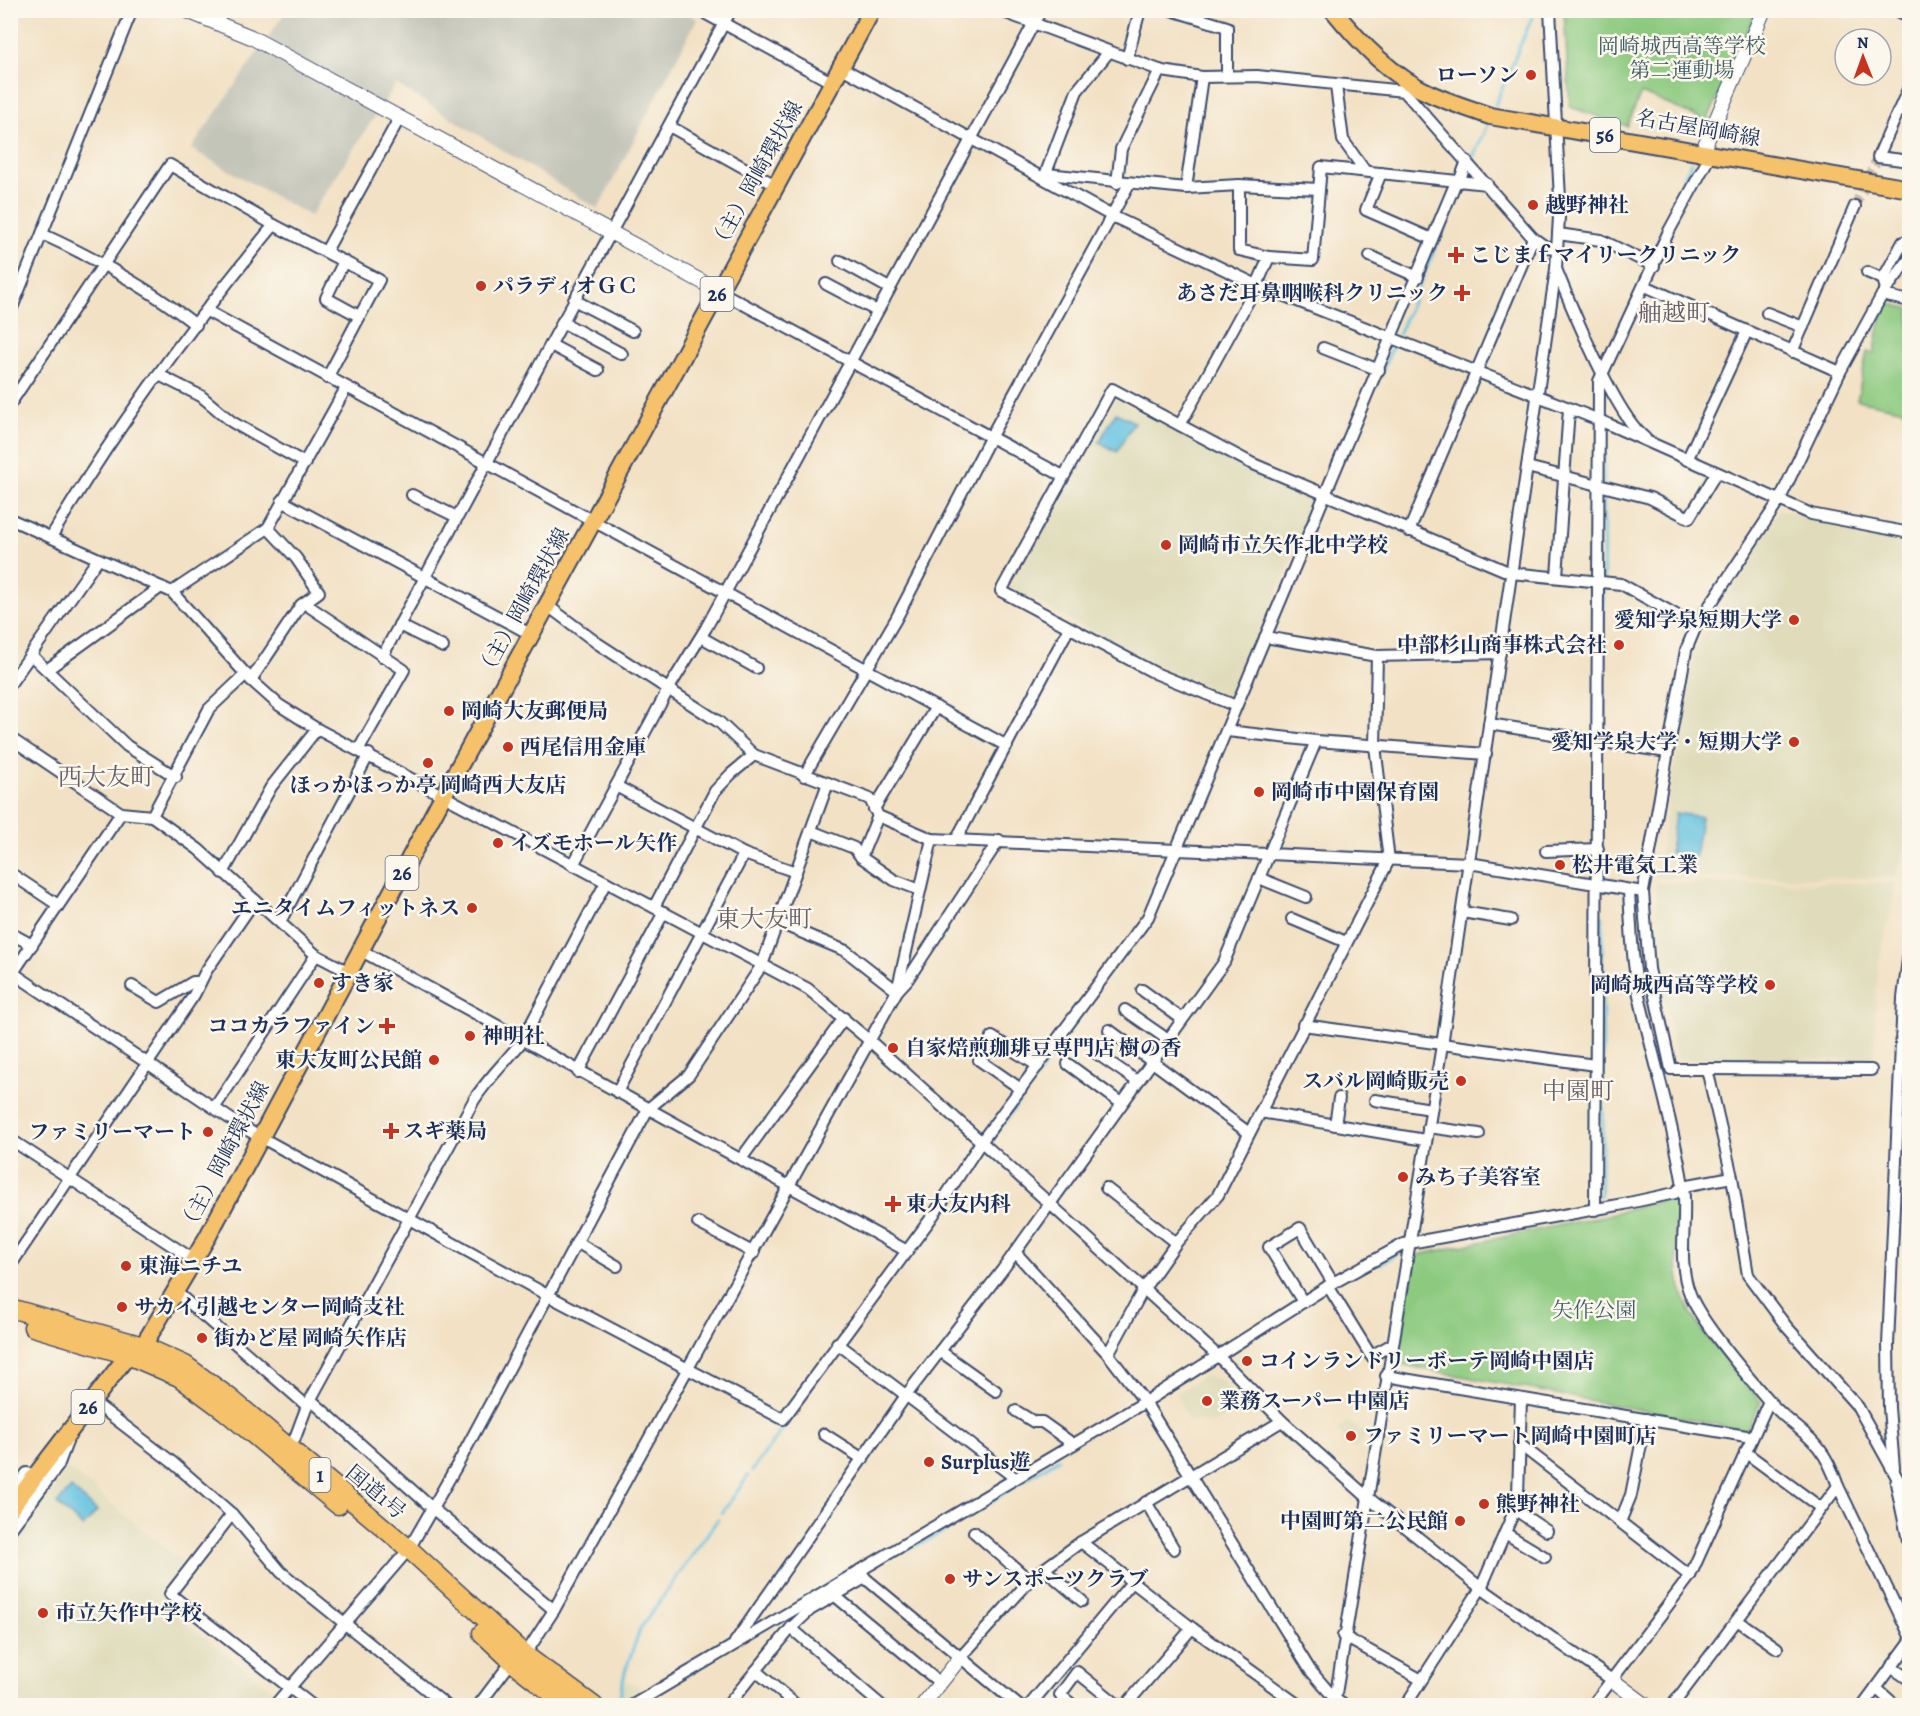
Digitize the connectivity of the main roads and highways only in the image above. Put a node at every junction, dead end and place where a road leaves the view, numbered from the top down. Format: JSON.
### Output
{"nodes":[{"id":1,"x":872,"y":10,"type":"edge"},
{"id":2,"x":1339,"y":13,"type":"edge"},
{"id":3,"x":1910,"y":189,"type":"edge"},
{"id":4,"x":10,"y":1308,"type":"edge"},
{"id":5,"x":10,"y":1320,"type":"edge"},
{"id":6,"x":135,"y":1350,"type":"junction"},
{"id":7,"x":10,"y":1509,"type":"edge"},
{"id":8,"x":518,"y":1661,"type":"junction"},
{"id":9,"x":568,"y":1706,"type":"edge"},
{"id":10,"x":594,"y":1706,"type":"edge"}],
"edges":[{"from":1,"to":6,"type":"main road","name":"（主）岡崎環状線","number":"26"},
{"from":2,"to":3,"type":"main road","name":"名古屋岡崎線","number":"56"},
{"from":4,"to":6,"type":"highway","name":"国道1号","number":"1"},
{"from":5,"to":6,"type":"highway","name":"国道1号","number":"1"},
{"from":6,"to":7,"type":"main road","name":"（主）岡崎環状線","number":"26"},
{"from":6,"to":8,"type":"highway","name":"国道1号","number":"1"},
{"from":8,"to":9,"type":"highway","name":"国道1号","number":"1"},
{"from":8,"to":10,"type":"highway","name":"国道1号","number":"1"}]}
